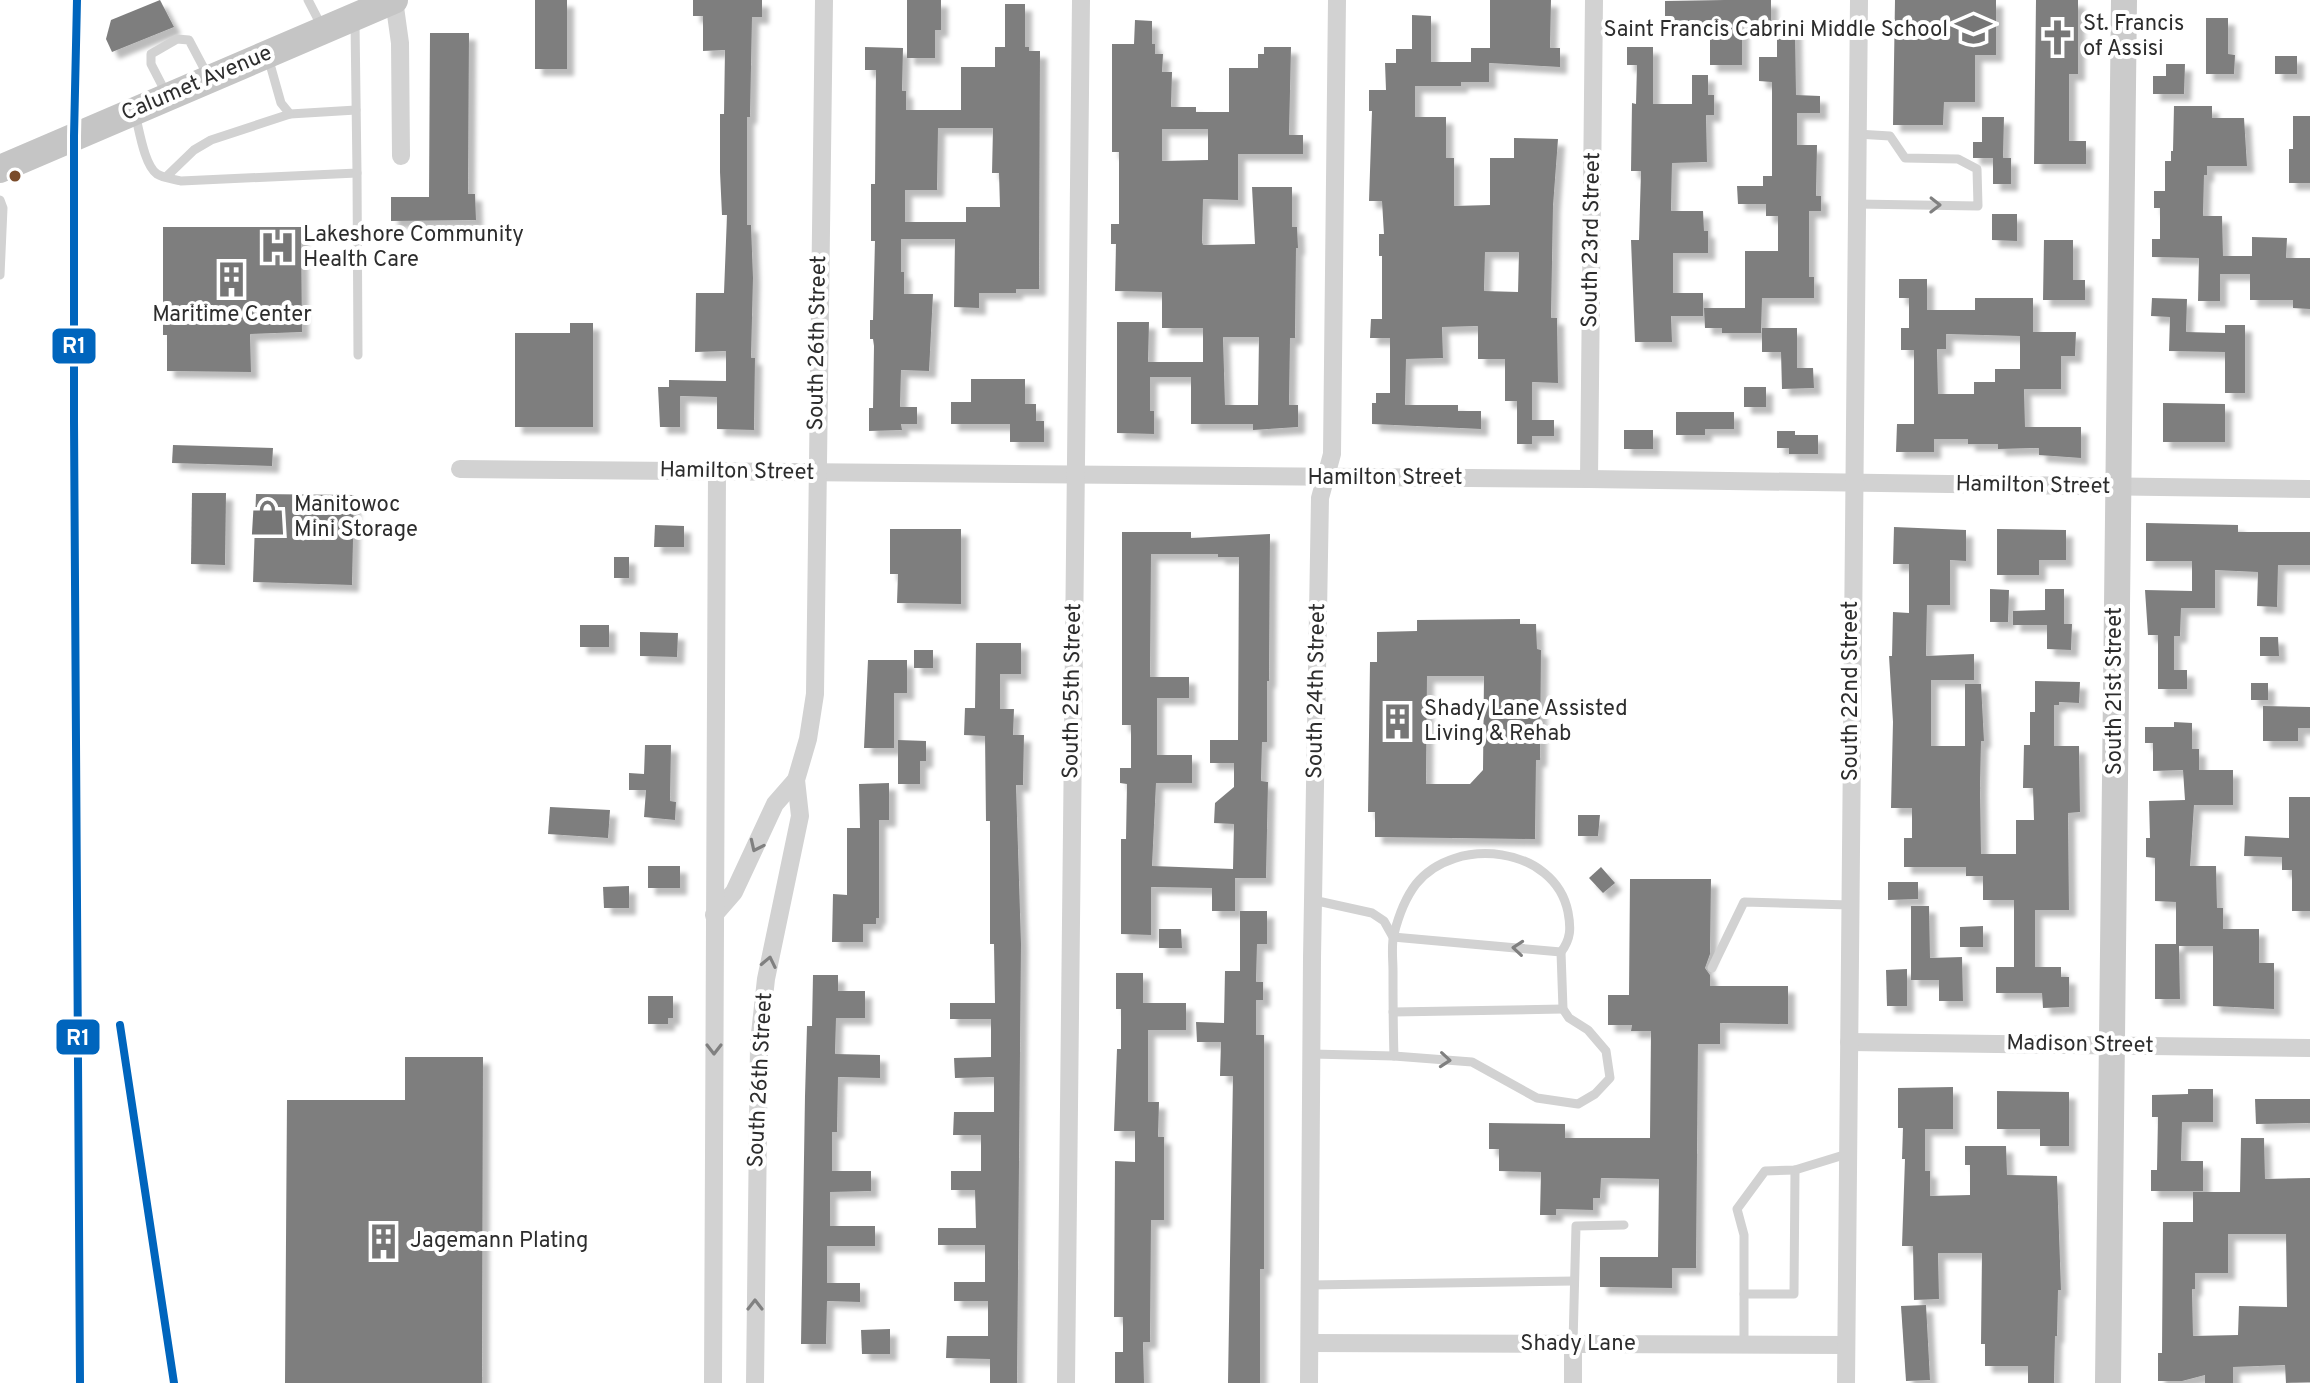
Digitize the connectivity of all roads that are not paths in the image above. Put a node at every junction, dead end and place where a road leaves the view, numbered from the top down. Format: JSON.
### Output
{"nodes":[{"id":1,"x":308,"y":0,"type":"edge"},
{"id":2,"x":824,"y":0,"type":"edge"},
{"id":3,"x":1081,"y":0,"type":"edge"},
{"id":4,"x":1337,"y":0,"type":"edge"},
{"id":5,"x":1594,"y":0,"type":"edge"},
{"id":6,"x":1859,"y":0,"type":"edge"},
{"id":7,"x":2124,"y":0,"type":"edge"},
{"id":8,"x":380,"y":5,"type":"edge"},
{"id":9,"x":324,"y":30,"type":"junction"},
{"id":10,"x":267,"y":54,"type":"junction"},
{"id":11,"x":209,"y":78,"type":"junction"},
{"id":12,"x":168,"y":96,"type":"junction"},
{"id":13,"x":134,"y":110,"type":"junction"},
{"id":14,"x":356,"y":110,"type":"junction"},
{"id":15,"x":290,"y":114,"type":"junction"},
{"id":16,"x":1857,"y":134,"type":"junction"},
{"id":17,"x":401,"y":156,"type":"dead end"},
{"id":18,"x":0,"y":169,"type":"edge"},
{"id":19,"x":357,"y":173,"type":"junction"},
{"id":20,"x":166,"y":177,"type":"junction"},
{"id":21,"x":0,"y":200,"type":"edge"},
{"id":22,"x":1857,"y":204,"type":"junction"},
{"id":23,"x":0,"y":275,"type":"edge"},
{"id":24,"x":358,"y":355,"type":"dead end"},
{"id":25,"x":460,"y":469,"type":"dead end"},
{"id":26,"x":717,"y":471,"type":"junction"},
{"id":27,"x":817,"y":473,"type":"junction"},
{"id":28,"x":1076,"y":475,"type":"junction"},
{"id":29,"x":1327,"y":478,"type":"junction"},
{"id":30,"x":1589,"y":479,"type":"junction"},
{"id":31,"x":1853,"y":484,"type":"junction"},
{"id":32,"x":2117,"y":487,"type":"junction"},
{"id":33,"x":2310,"y":489,"type":"edge"},
{"id":34,"x":796,"y":780,"type":"junction"},
{"id":35,"x":1313,"y":900,"type":"junction"},
{"id":36,"x":1850,"y":905,"type":"junction"},
{"id":37,"x":714,"y":915,"type":"junction"},
{"id":38,"x":1393,"y":937,"type":"junction"},
{"id":39,"x":1561,"y":952,"type":"junction"},
{"id":40,"x":1712,"y":968,"type":"dead end"},
{"id":41,"x":1563,"y":1009,"type":"junction"},
{"id":42,"x":1393,"y":1012,"type":"junction"},
{"id":43,"x":1849,"y":1042,"type":"junction"},
{"id":44,"x":2112,"y":1046,"type":"junction"},
{"id":45,"x":2310,"y":1048,"type":"edge"},
{"id":46,"x":1312,"y":1054,"type":"junction"},
{"id":47,"x":1394,"y":1056,"type":"junction"},
{"id":48,"x":1848,"y":1154,"type":"junction"},
{"id":49,"x":1795,"y":1170,"type":"junction"},
{"id":50,"x":1624,"y":1225,"type":"dead end"},
{"id":51,"x":1574,"y":1281,"type":"junction"},
{"id":52,"x":1310,"y":1285,"type":"junction"},
{"id":53,"x":1744,"y":1294,"type":"junction"},
{"id":54,"x":1310,"y":1343,"type":"junction"},
{"id":55,"x":1573,"y":1344,"type":"junction"},
{"id":56,"x":1744,"y":1345,"type":"junction"},
{"id":57,"x":1846,"y":1345,"type":"junction"},
{"id":58,"x":713,"y":1383,"type":"edge"},
{"id":59,"x":755,"y":1383,"type":"edge"},
{"id":60,"x":1066,"y":1383,"type":"edge"},
{"id":61,"x":1309,"y":1383,"type":"edge"},
{"id":62,"x":1573,"y":1383,"type":"edge"},
{"id":63,"x":1846,"y":1383,"type":"edge"},
{"id":64,"x":2108,"y":1383,"type":"edge"}],
"edges":[{"from":1,"to":9,"type":"lane"},
{"from":2,"to":27,"type":"street","name":"South 26th Street"},
{"from":3,"to":28,"type":"street","name":"South 25th Street"},
{"from":4,"to":29,"type":"street","name":"South 24th Street"},
{"from":5,"to":30,"type":"street","name":"South 23rd Street"},
{"from":6,"to":16,"type":"street","name":"South 22nd Street"},
{"from":7,"to":32,"type":"street","name":"South 21st Street"},
{"from":8,"to":9,"type":"main road","name":"Calumet Avenue"},
{"from":8,"to":14,"type":"lane"},
{"from":8,"to":17,"type":"street"},
{"from":9,"to":10,"type":"main road","name":"Calumet Avenue"},
{"from":10,"to":11,"type":"main road","name":"Calumet Avenue"},
{"from":10,"to":15,"type":"lane"},
{"from":11,"to":12,"type":"main road","name":"Calumet Avenue"},
{"from":11,"to":12,"type":"lane"},
{"from":12,"to":13,"type":"main road","name":"Calumet Avenue"},
{"from":13,"to":18,"type":"main road","name":"Calumet Avenue"},
{"from":13,"to":20,"type":"lane"},
{"from":14,"to":15,"type":"lane"},
{"from":14,"to":19,"type":"lane"},
{"from":15,"to":20,"type":"lane"},
{"from":16,"to":22,"type":"street","name":"South 22nd Street"},
{"from":22,"to":16,"type":"lane","one_way":true},
{"from":19,"to":20,"type":"lane"},
{"from":19,"to":24,"type":"lane"},
{"from":21,"to":23,"type":"lane"},
{"from":22,"to":31,"type":"street","name":"South 22nd Street"},
{"from":25,"to":26,"type":"street","name":"Hamilton Street"},
{"from":26,"to":27,"type":"street","name":"Hamilton Street"},
{"from":26,"to":37,"type":"street","name":"South 26th Street"},
{"from":27,"to":28,"type":"street","name":"Hamilton Street"},
{"from":27,"to":34,"type":"street","name":"South 26th Street"},
{"from":28,"to":29,"type":"street","name":"Hamilton Street"},
{"from":28,"to":60,"type":"street","name":"South 25th Street"},
{"from":29,"to":30,"type":"street","name":"Hamilton Street"},
{"from":29,"to":35,"type":"street","name":"South 24th Street"},
{"from":30,"to":31,"type":"street","name":"Hamilton Street"},
{"from":31,"to":32,"type":"street","name":"Hamilton Street"},
{"from":31,"to":36,"type":"street","name":"South 22nd Street"},
{"from":32,"to":33,"type":"street","name":"Hamilton Street"},
{"from":32,"to":44,"type":"street","name":"South 21st Street"},
{"from":34,"to":37,"type":"street","name":"South 26th Street","one_way":true},
{"from":59,"to":34,"type":"street","name":"South 26th Street","one_way":true},
{"from":35,"to":38,"type":"lane"},
{"from":35,"to":46,"type":"street","name":"South 24th Street"},
{"from":36,"to":40,"type":"lane"},
{"from":36,"to":43,"type":"street","name":"South 22nd Street"},
{"from":37,"to":58,"type":"street","name":"South 26th Street","one_way":true},
{"from":39,"to":38,"type":"lane","one_way":true},
{"from":38,"to":39,"type":"lane"},
{"from":38,"to":42,"type":"lane"},
{"from":39,"to":41,"type":"lane"},
{"from":41,"to":42,"type":"lane"},
{"from":47,"to":41,"type":"lane","one_way":true},
{"from":42,"to":47,"type":"lane"},
{"from":43,"to":44,"type":"street","name":"Madison Street"},
{"from":43,"to":48,"type":"street","name":"South 22nd Street"},
{"from":44,"to":45,"type":"street","name":"Madison Street"},
{"from":44,"to":64,"type":"street","name":"South 21st Street"},
{"from":46,"to":47,"type":"lane"},
{"from":46,"to":52,"type":"street","name":"South 24th Street"},
{"from":48,"to":49,"type":"lane"},
{"from":48,"to":57,"type":"street","name":"South 22nd Street"},
{"from":49,"to":53,"type":"lane"},
{"from":49,"to":53,"type":"lane"},
{"from":50,"to":51,"type":"lane"},
{"from":51,"to":52,"type":"lane"},
{"from":51,"to":55,"type":"lane"},
{"from":52,"to":54,"type":"street","name":"South 24th Street"},
{"from":53,"to":56,"type":"lane"},
{"from":54,"to":55,"type":"street","name":"Shady Lane"},
{"from":54,"to":61,"type":"street","name":"South 24th Street"},
{"from":55,"to":56,"type":"street","name":"Shady Lane"},
{"from":55,"to":62,"type":"street"},
{"from":56,"to":57,"type":"street","name":"Shady Lane"},
{"from":57,"to":63,"type":"street","name":"South 22nd Street"}]}
